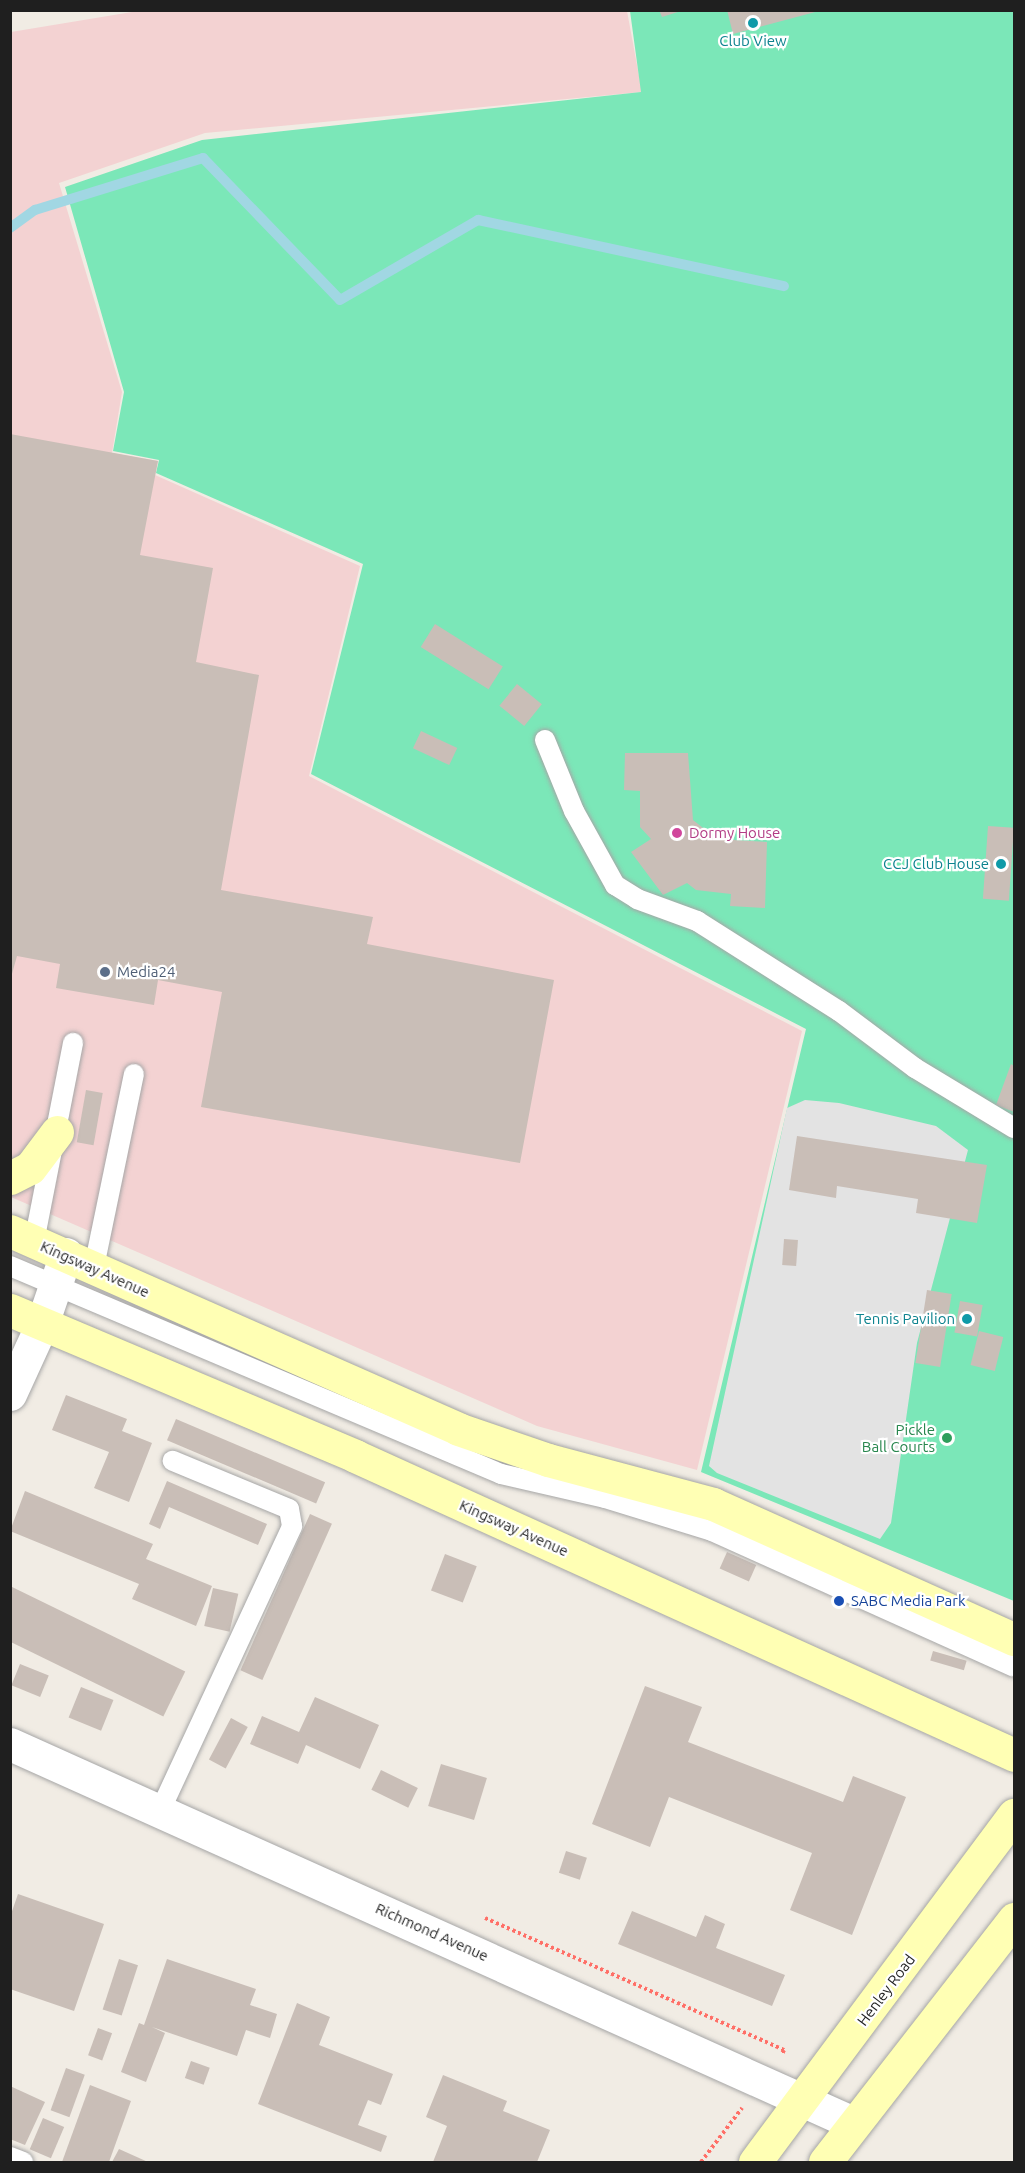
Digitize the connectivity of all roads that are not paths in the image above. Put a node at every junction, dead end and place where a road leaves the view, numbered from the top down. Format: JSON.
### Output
{"nodes":[{"id":1,"x":545,"y":740,"type":"dead end"},
{"id":2,"x":73,"y":1043,"type":"dead end"},
{"id":3,"x":134,"y":1074,"type":"dead end"},
{"id":4,"x":1014,"y":1128,"type":"edge"},
{"id":5,"x":57,"y":1132,"type":"junction"},
{"id":6,"x":10,"y":1178,"type":"edge"},
{"id":7,"x":22,"y":1236,"type":"edge"},
{"id":8,"x":80,"y":1261,"type":"junction"},
{"id":9,"x":10,"y":1266,"type":"edge"},
{"id":10,"x":54,"y":1285,"type":"junction"},
{"id":11,"x":10,"y":1310,"type":"edge"},
{"id":12,"x":42,"y":1324,"type":"junction"},
{"id":13,"x":10,"y":1394,"type":"edge"},
{"id":14,"x":173,"y":1461,"type":"dead end"},
{"id":15,"x":1014,"y":1639,"type":"edge"},
{"id":16,"x":1014,"y":1667,"type":"edge"},
{"id":17,"x":10,"y":1744,"type":"edge"},
{"id":18,"x":1014,"y":1755,"type":"edge"},
{"id":19,"x":160,"y":1811,"type":"junction"},
{"id":20,"x":1014,"y":1815,"type":"edge"},
{"id":21,"x":1014,"y":1918,"type":"edge"},
{"id":22,"x":803,"y":2098,"type":"junction"},
{"id":23,"x":853,"y":2123,"type":"junction"},
{"id":24,"x":10,"y":2157,"type":"edge"},
{"id":25,"x":23,"y":2163,"type":"edge"},
{"id":26,"x":755,"y":2163,"type":"edge"},
{"id":27,"x":825,"y":2163,"type":"edge"}],
"edges":[{"from":1,"to":4,"type":"lane"},
{"from":2,"to":5,"type":"lane"},
{"from":3,"to":8,"type":"lane"},
{"from":5,"to":6,"type":"main road"},
{"from":5,"to":7,"type":"lane"},
{"from":7,"to":8,"type":"main road","name":"Kingsway Avenue"},
{"from":8,"to":10,"type":"street"},
{"from":8,"to":15,"type":"main road","name":"Kingsway Avenue"},
{"from":9,"to":10,"type":"lane"},
{"from":10,"to":12,"type":"street"},
{"from":10,"to":16,"type":"lane"},
{"from":11,"to":12,"type":"main road","name":"Kingsway Avenue"},
{"from":12,"to":13,"type":"street"},
{"from":12,"to":18,"type":"main road","name":"Kingsway Avenue"},
{"from":14,"to":19,"type":"lane"},
{"from":17,"to":19,"type":"street","name":"Richmond Avenue"},
{"from":19,"to":22,"type":"street","name":"Richmond Avenue"},
{"from":20,"to":22,"type":"main road","name":"Henley Road"},
{"from":21,"to":23,"type":"main road"},
{"from":22,"to":23,"type":"street","name":"Richmond Avenue"},
{"from":22,"to":26,"type":"main road","name":"Henley Road"},
{"from":23,"to":27,"type":"main road"},
{"from":24,"to":25,"type":"lane"}]}
